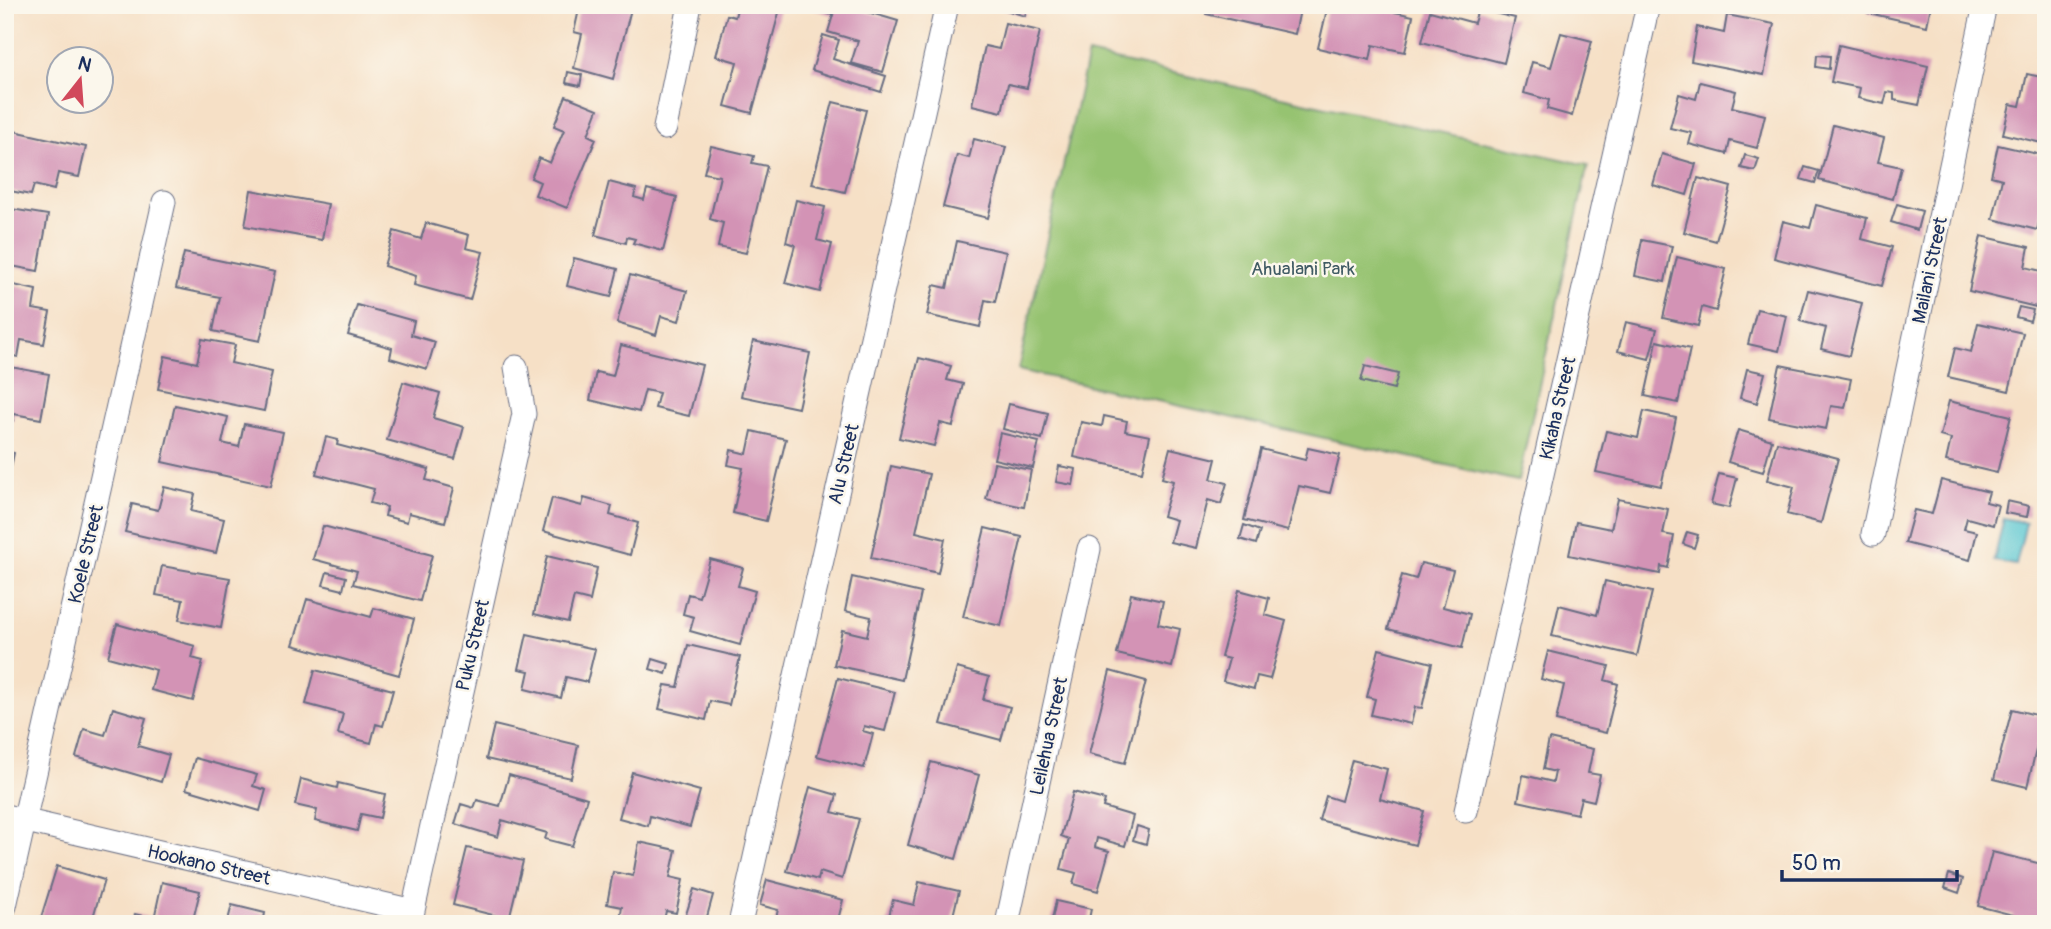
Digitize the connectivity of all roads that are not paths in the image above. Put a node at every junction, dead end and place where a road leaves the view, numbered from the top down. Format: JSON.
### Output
{"nodes":[{"id":1,"x":690,"y":5,"type":"edge"},
{"id":2,"x":947,"y":5,"type":"edge"},
{"id":3,"x":1985,"y":5,"type":"edge"},
{"id":4,"x":1645,"y":6,"type":"edge"},
{"id":5,"x":665,"y":128,"type":"dead end"},
{"id":6,"x":164,"y":202,"type":"dead end"},
{"id":7,"x":516,"y":367,"type":"dead end"},
{"id":8,"x":1873,"y":534,"type":"dead end"},
{"id":9,"x":1089,"y":549,"type":"dead end"},
{"id":10,"x":1466,"y":811,"type":"dead end"},
{"id":11,"x":15,"y":818,"type":"edge"},
{"id":12,"x":5,"y":906,"type":"edge"},
{"id":13,"x":412,"y":918,"type":"edge"},
{"id":14,"x":740,"y":924,"type":"edge"},
{"id":15,"x":1007,"y":924,"type":"edge"}],
"edges":[{"from":1,"to":5,"type":"street"},
{"from":2,"to":14,"type":"street","name":"Alu Street"},
{"from":3,"to":8,"type":"street","name":"Mailani Street"},
{"from":4,"to":10,"type":"street","name":"Kikaha Street"},
{"from":6,"to":11,"type":"street","name":"Koele Street"},
{"from":7,"to":13,"type":"street","name":"Puku Street"},
{"from":9,"to":15,"type":"street","name":"Leilehua Street"},
{"from":11,"to":12,"type":"street","name":"Koele Street"},
{"from":11,"to":13,"type":"street","name":"Hookano Street"}]}
